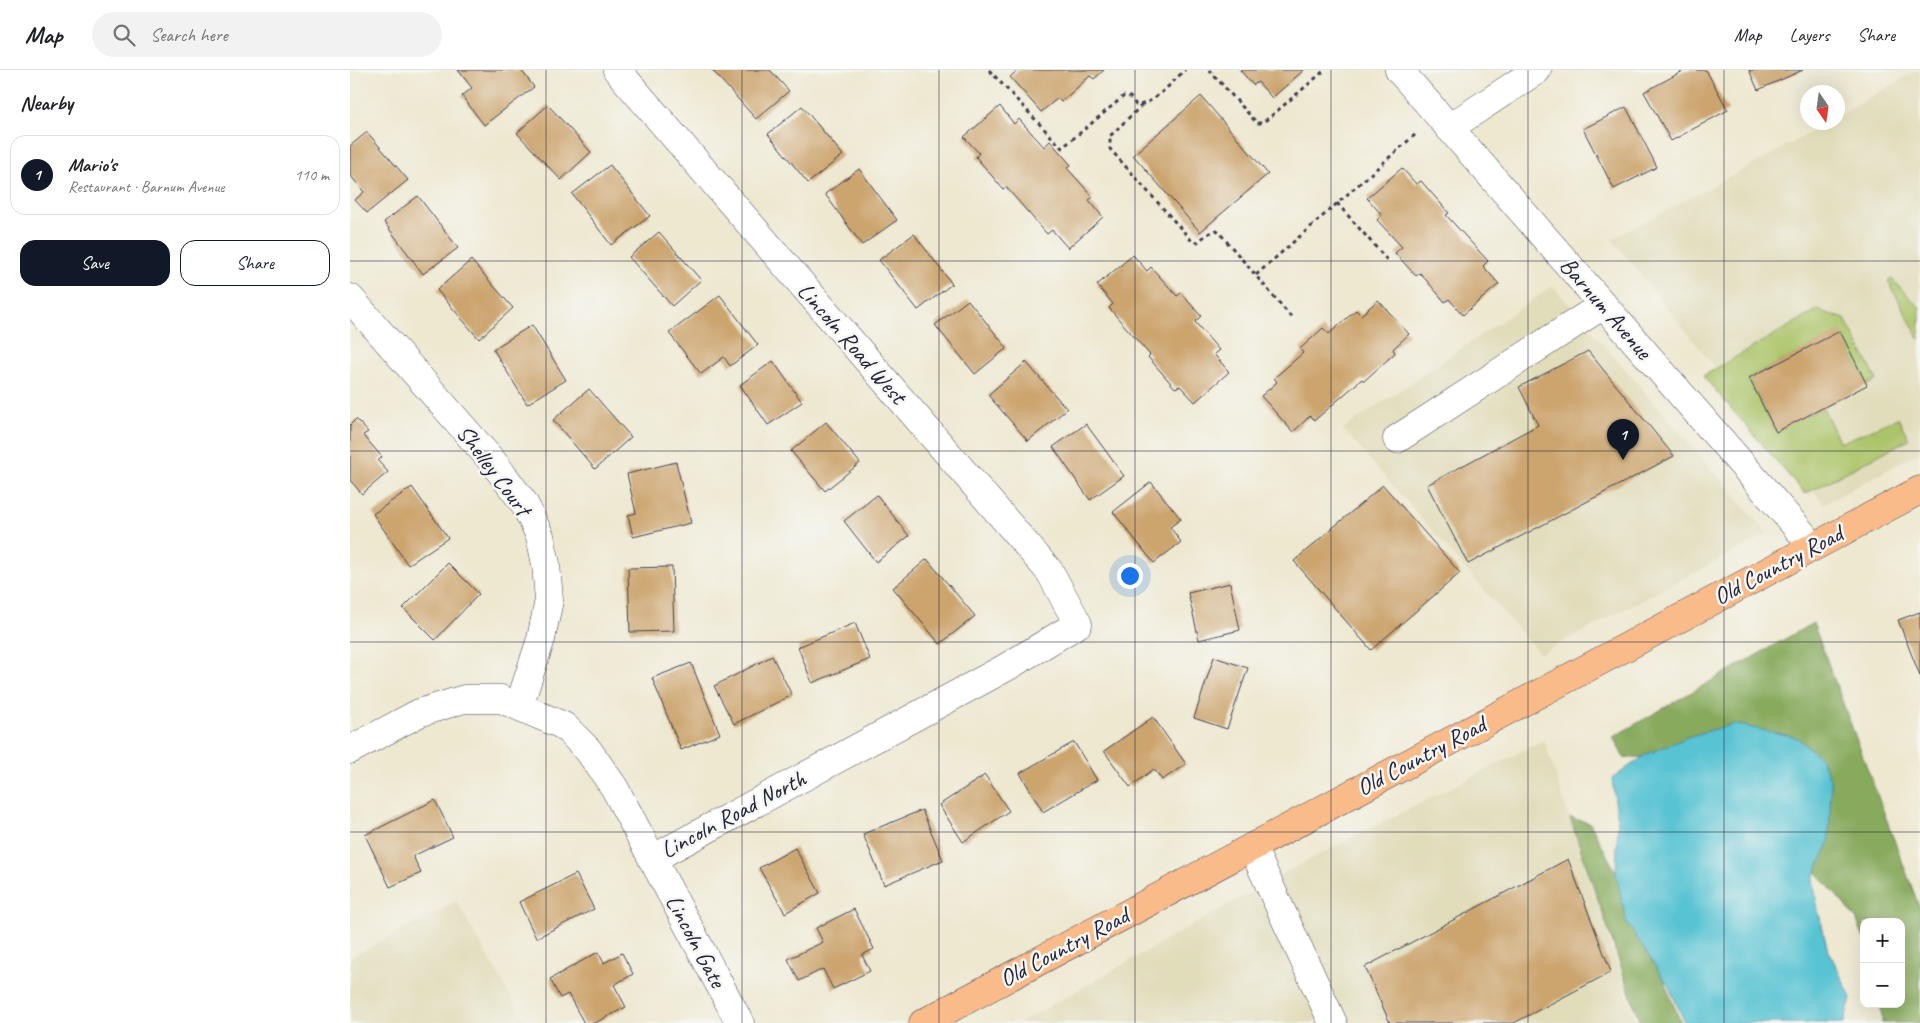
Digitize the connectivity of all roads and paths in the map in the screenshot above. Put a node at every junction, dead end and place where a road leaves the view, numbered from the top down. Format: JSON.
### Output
{"nodes":[{"id":1,"x":617,"y":70,"type":"edge"},
{"id":2,"x":989,"y":70,"type":"edge"},
{"id":3,"x":1185,"y":70,"type":"edge"},
{"id":4,"x":1210,"y":70,"type":"edge"},
{"id":5,"x":1325,"y":70,"type":"edge"},
{"id":6,"x":1398,"y":70,"type":"edge"},
{"id":7,"x":1537,"y":70,"type":"edge"},
{"id":8,"x":1142,"y":105,"type":"junction"},
{"id":9,"x":1449,"y":128,"type":"junction"},
{"id":10,"x":1420,"y":131,"type":"dead end"},
{"id":11,"x":1337,"y":203,"type":"junction"},
{"id":12,"x":1387,"y":260,"type":"dead end"},
{"id":13,"x":1256,"y":275,"type":"junction"},
{"id":14,"x":350,"y":298,"type":"edge"},
{"id":15,"x":1603,"y":305,"type":"junction"},
{"id":16,"x":1292,"y":318,"type":"dead end"},
{"id":17,"x":1397,"y":439,"type":"dead end"},
{"id":18,"x":1920,"y":490,"type":"edge"},
{"id":19,"x":1813,"y":546,"type":"junction"},
{"id":20,"x":1078,"y":624,"type":"joint"},
{"id":21,"x":519,"y":706,"type":"junction"},
{"id":22,"x":350,"y":750,"type":"edge"},
{"id":23,"x":1252,"y":847,"type":"junction"},
{"id":24,"x":652,"y":859,"type":"junction"},
{"id":25,"x":929,"y":1022,"type":"edge"},
{"id":26,"x":740,"y":1023,"type":"edge"},
{"id":27,"x":1333,"y":1023,"type":"edge"}],
"edges":[{"from":1,"to":20,"type":"street","name":"Lincoln Road West"},
{"from":2,"to":8,"type":"path"},
{"from":3,"to":8,"type":"path"},
{"from":4,"to":5,"type":"path"},
{"from":6,"to":9,"type":"street","name":"Barnum Avenue"},
{"from":7,"to":9,"type":"street"},
{"from":8,"to":13,"type":"path"},
{"from":9,"to":15,"type":"street","name":"Barnum Avenue"},
{"from":10,"to":11,"type":"path"},
{"from":11,"to":12,"type":"path"},
{"from":11,"to":13,"type":"path"},
{"from":13,"to":16,"type":"path"},
{"from":14,"to":21,"type":"street","name":"Shelley Court"},
{"from":15,"to":17,"type":"street"},
{"from":15,"to":19,"type":"street","name":"Barnum Avenue"},
{"from":18,"to":19,"type":"main road","name":"Old Country Road"},
{"from":19,"to":23,"type":"main road","name":"Old Country Road"},
{"from":20,"to":24,"type":"street","name":"Lincoln Road North"},
{"from":21,"to":22,"type":"street","name":"Lincoln Road North"},
{"from":21,"to":24,"type":"street","name":"Lincoln Road North"},
{"from":23,"to":25,"type":"main road","name":"Old Country Road"},
{"from":23,"to":27,"type":"street"},
{"from":24,"to":26,"type":"street","name":"Lincoln Gate"}]}
